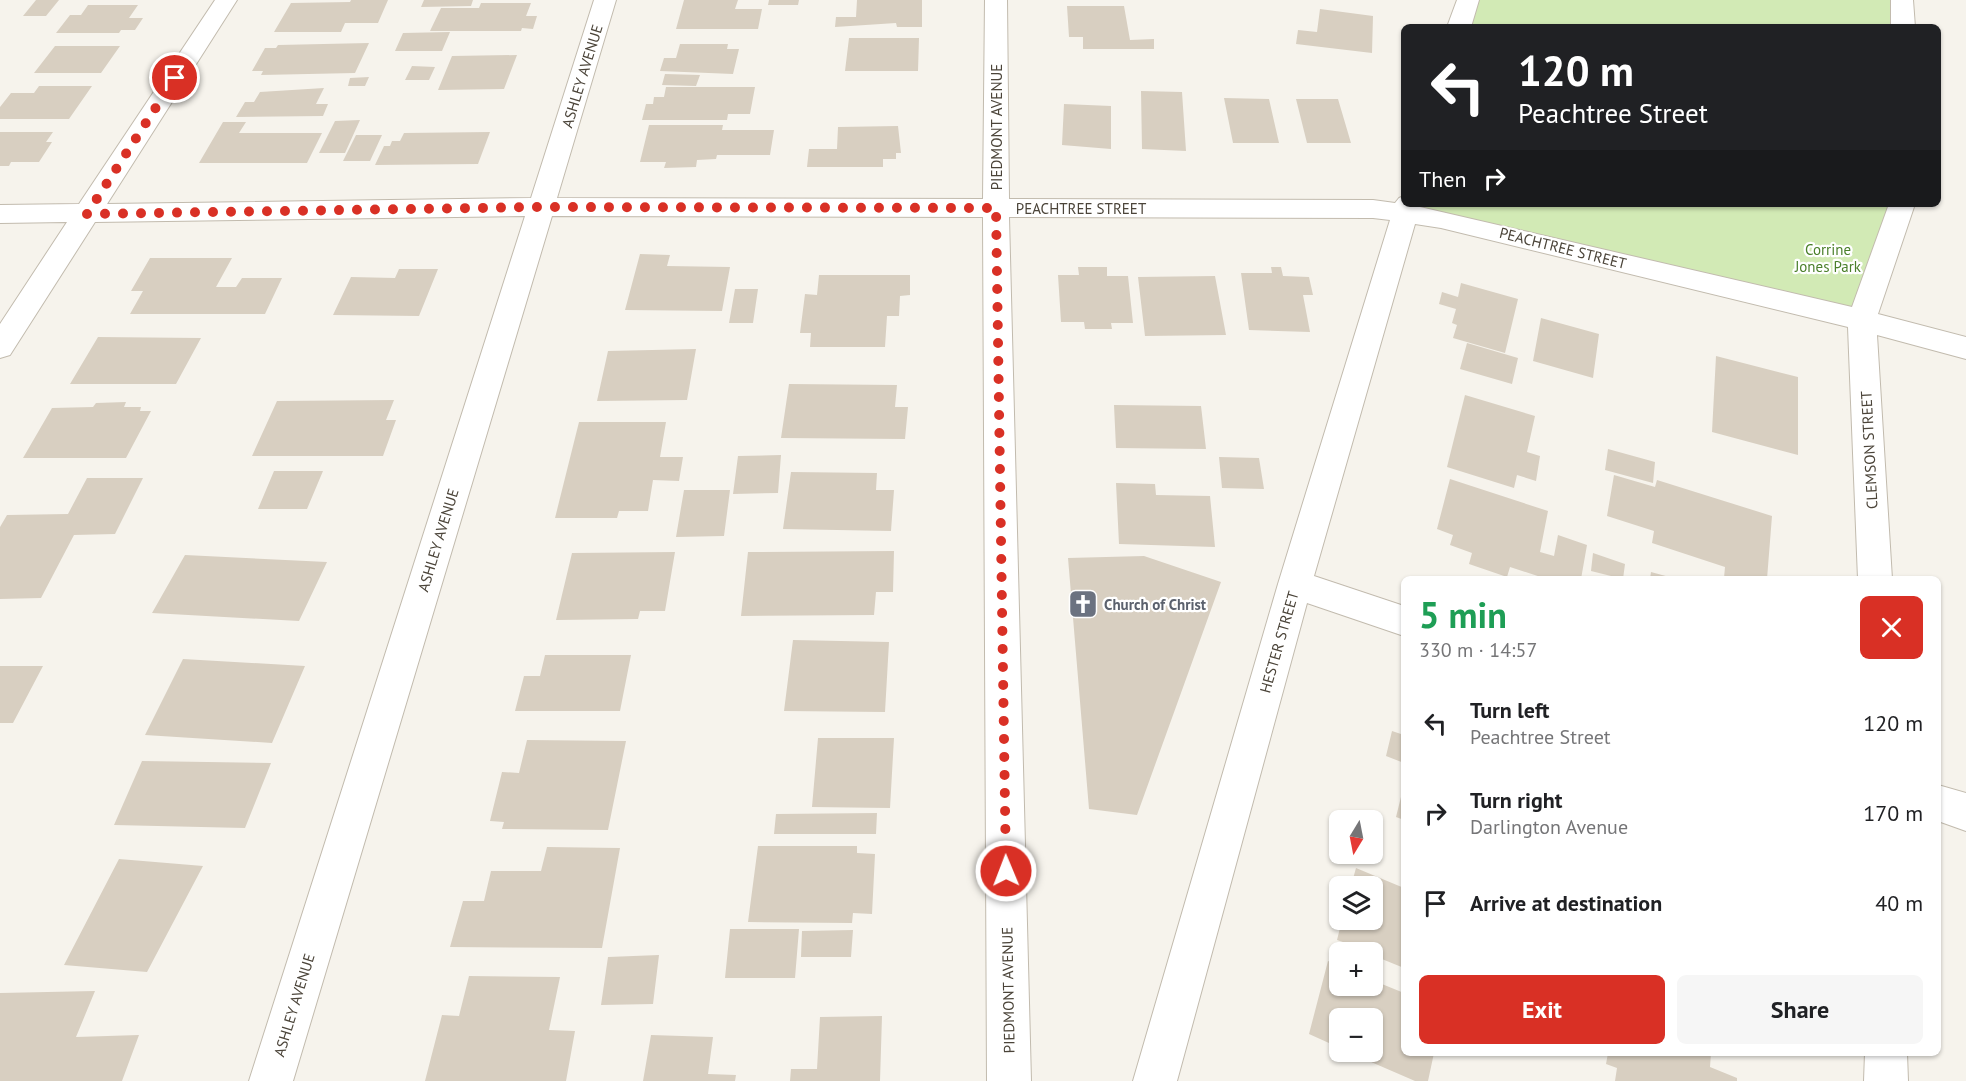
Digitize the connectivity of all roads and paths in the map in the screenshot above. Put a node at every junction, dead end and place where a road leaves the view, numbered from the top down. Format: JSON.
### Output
{"nodes":[{"id":1,"x":226,"y":0,"type":"edge"},
{"id":2,"x":606,"y":0,"type":"edge"},
{"id":3,"x":996,"y":0,"type":"edge"},
{"id":4,"x":1468,"y":0,"type":"edge"},
{"id":5,"x":1902,"y":0,"type":"edge"},
{"id":6,"x":1460,"y":24,"type":"edge"},
{"id":7,"x":1903,"y":24,"type":"edge"},
{"id":8,"x":540,"y":207,"type":"junction"},
{"id":9,"x":1901,"y":207,"type":"edge"},
{"id":10,"x":996,"y":208,"type":"junction"},
{"id":11,"x":1407,"y":209,"type":"edge"},
{"id":12,"x":0,"y":214,"type":"edge"},
{"id":13,"x":87,"y":214,"type":"junction"},
{"id":14,"x":1862,"y":320,"type":"junction"},
{"id":15,"x":0,"y":347,"type":"edge"},
{"id":16,"x":1966,"y":348,"type":"edge"},
{"id":17,"x":1875,"y":576,"type":"edge"},
{"id":18,"x":1295,"y":584,"type":"junction"},
{"id":19,"x":1401,"y":620,"type":"edge"},
{"id":20,"x":1941,"y":804,"type":"edge"},
{"id":21,"x":1966,"y":812,"type":"edge"},
{"id":22,"x":1886,"y":1056,"type":"edge"},
{"id":23,"x":271,"y":1081,"type":"edge"},
{"id":24,"x":1009,"y":1081,"type":"edge"},
{"id":25,"x":1155,"y":1081,"type":"edge"},
{"id":26,"x":1886,"y":1081,"type":"edge"}],
"edges":[{"from":1,"to":13,"type":"street"},
{"from":2,"to":8,"type":"street","name":"ASHLEY AVENUE"},
{"from":3,"to":10,"type":"street","name":"PIEDMONT AVENUE"},
{"from":4,"to":6,"type":"street"},
{"from":5,"to":7,"type":"street"},
{"from":8,"to":10,"type":"street","name":"PEACHTREE STREET"},
{"from":8,"to":13,"type":"street","name":"PEACHTREE STREET"},
{"from":8,"to":23,"type":"street","name":"ASHLEY AVENUE"},
{"from":9,"to":14,"type":"street"},
{"from":10,"to":11,"type":"street","name":"PEACHTREE STREET"},
{"from":10,"to":24,"type":"street","name":"PIEDMONT AVENUE"},
{"from":11,"to":14,"type":"street","name":"PEACHTREE STREET"},
{"from":11,"to":18,"type":"street","name":"HESTER STREET"},
{"from":12,"to":13,"type":"street","name":"PEACHTREE STREET"},
{"from":13,"to":15,"type":"street"},
{"from":14,"to":16,"type":"street","name":"PEACHTREE STREET"},
{"from":14,"to":17,"type":"street","name":"CLEMSON STREET"},
{"from":18,"to":19,"type":"street"},
{"from":18,"to":25,"type":"street","name":"HESTER STREET"},
{"from":20,"to":21,"type":"street"},
{"from":22,"to":26,"type":"street"}]}
